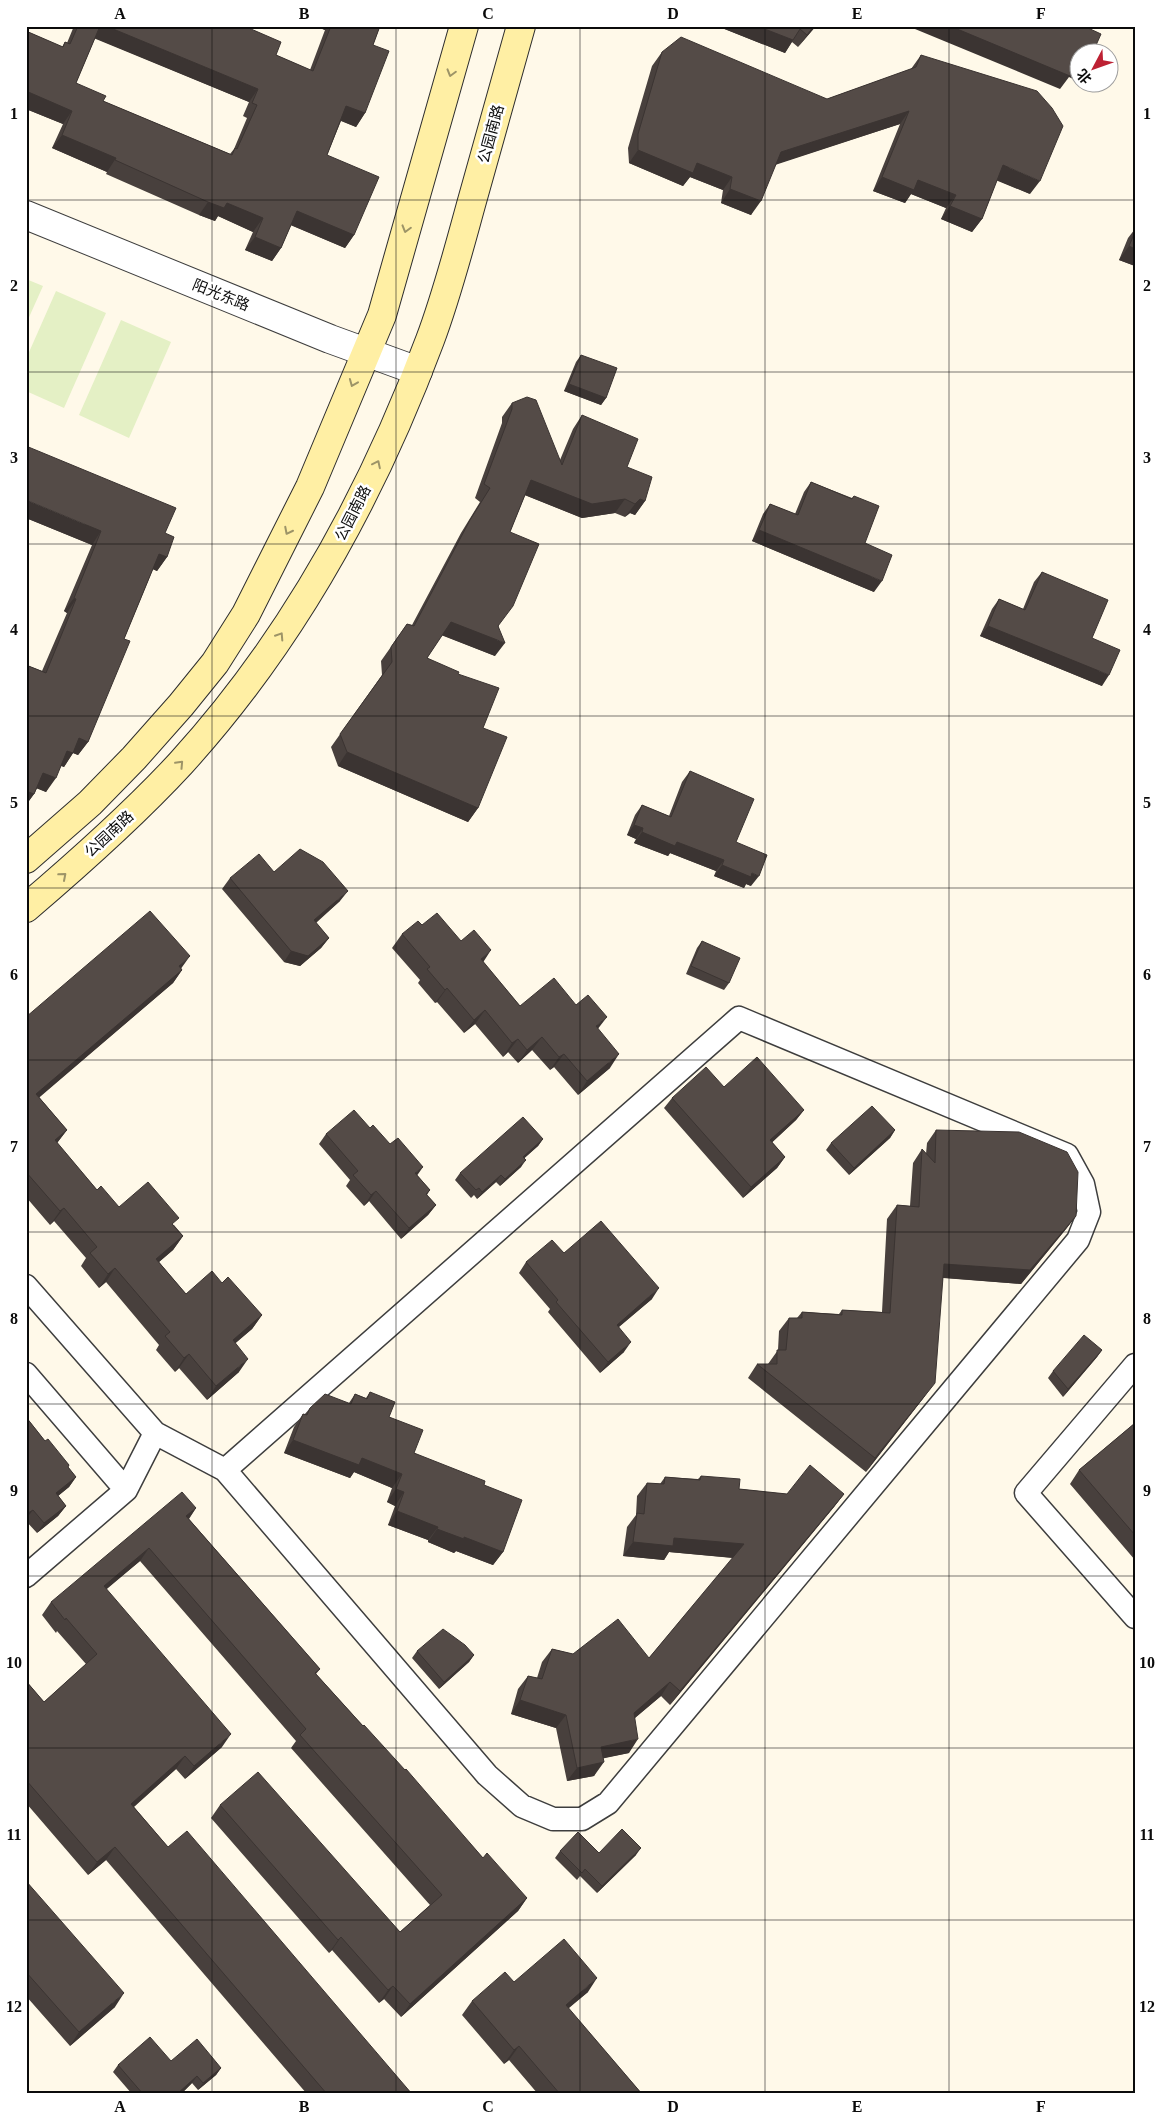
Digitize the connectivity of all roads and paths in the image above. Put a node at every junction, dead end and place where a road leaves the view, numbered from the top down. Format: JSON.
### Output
{"nodes":[{"id":1,"x":464,"y":26,"type":"edge"},
{"id":2,"x":521,"y":26,"type":"edge"},
{"id":3,"x":26,"y":215,"type":"edge"},
{"id":4,"x":366,"y":352,"type":"junction"},
{"id":5,"x":418,"y":371,"type":"junction"},
{"id":6,"x":26,"y":859,"type":"edge"},
{"id":7,"x":26,"y":908,"type":"edge"},
{"id":8,"x":26,"y":1286,"type":"edge"},
{"id":9,"x":1135,"y":1365,"type":"edge"},
{"id":10,"x":26,"y":1374,"type":"edge"},
{"id":11,"x":155,"y":1433,"type":"junction"},
{"id":12,"x":225,"y":1470,"type":"junction"},
{"id":13,"x":126,"y":1490,"type":"junction"},
{"id":14,"x":26,"y":1576,"type":"edge"},
{"id":15,"x":1135,"y":1617,"type":"edge"}],
"edges":[{"from":1,"to":4,"type":"main road","one_way":true},
{"from":2,"to":5,"type":"main road","name":"公园南路"},
{"from":3,"to":4,"type":"street","name":"阳光东路"},
{"from":4,"to":5,"type":"street","name":"阳光东路"},
{"from":4,"to":6,"type":"main road","one_way":true},
{"from":7,"to":5,"type":"main road","name":"公园南路","one_way":true},
{"from":8,"to":11,"type":"street"},
{"from":9,"to":15,"type":"street"},
{"from":10,"to":13,"type":"street"},
{"from":11,"to":12,"type":"street"},
{"from":11,"to":13,"type":"street"},
{"from":12,"to":12,"type":"street"},
{"from":13,"to":14,"type":"street"}]}
